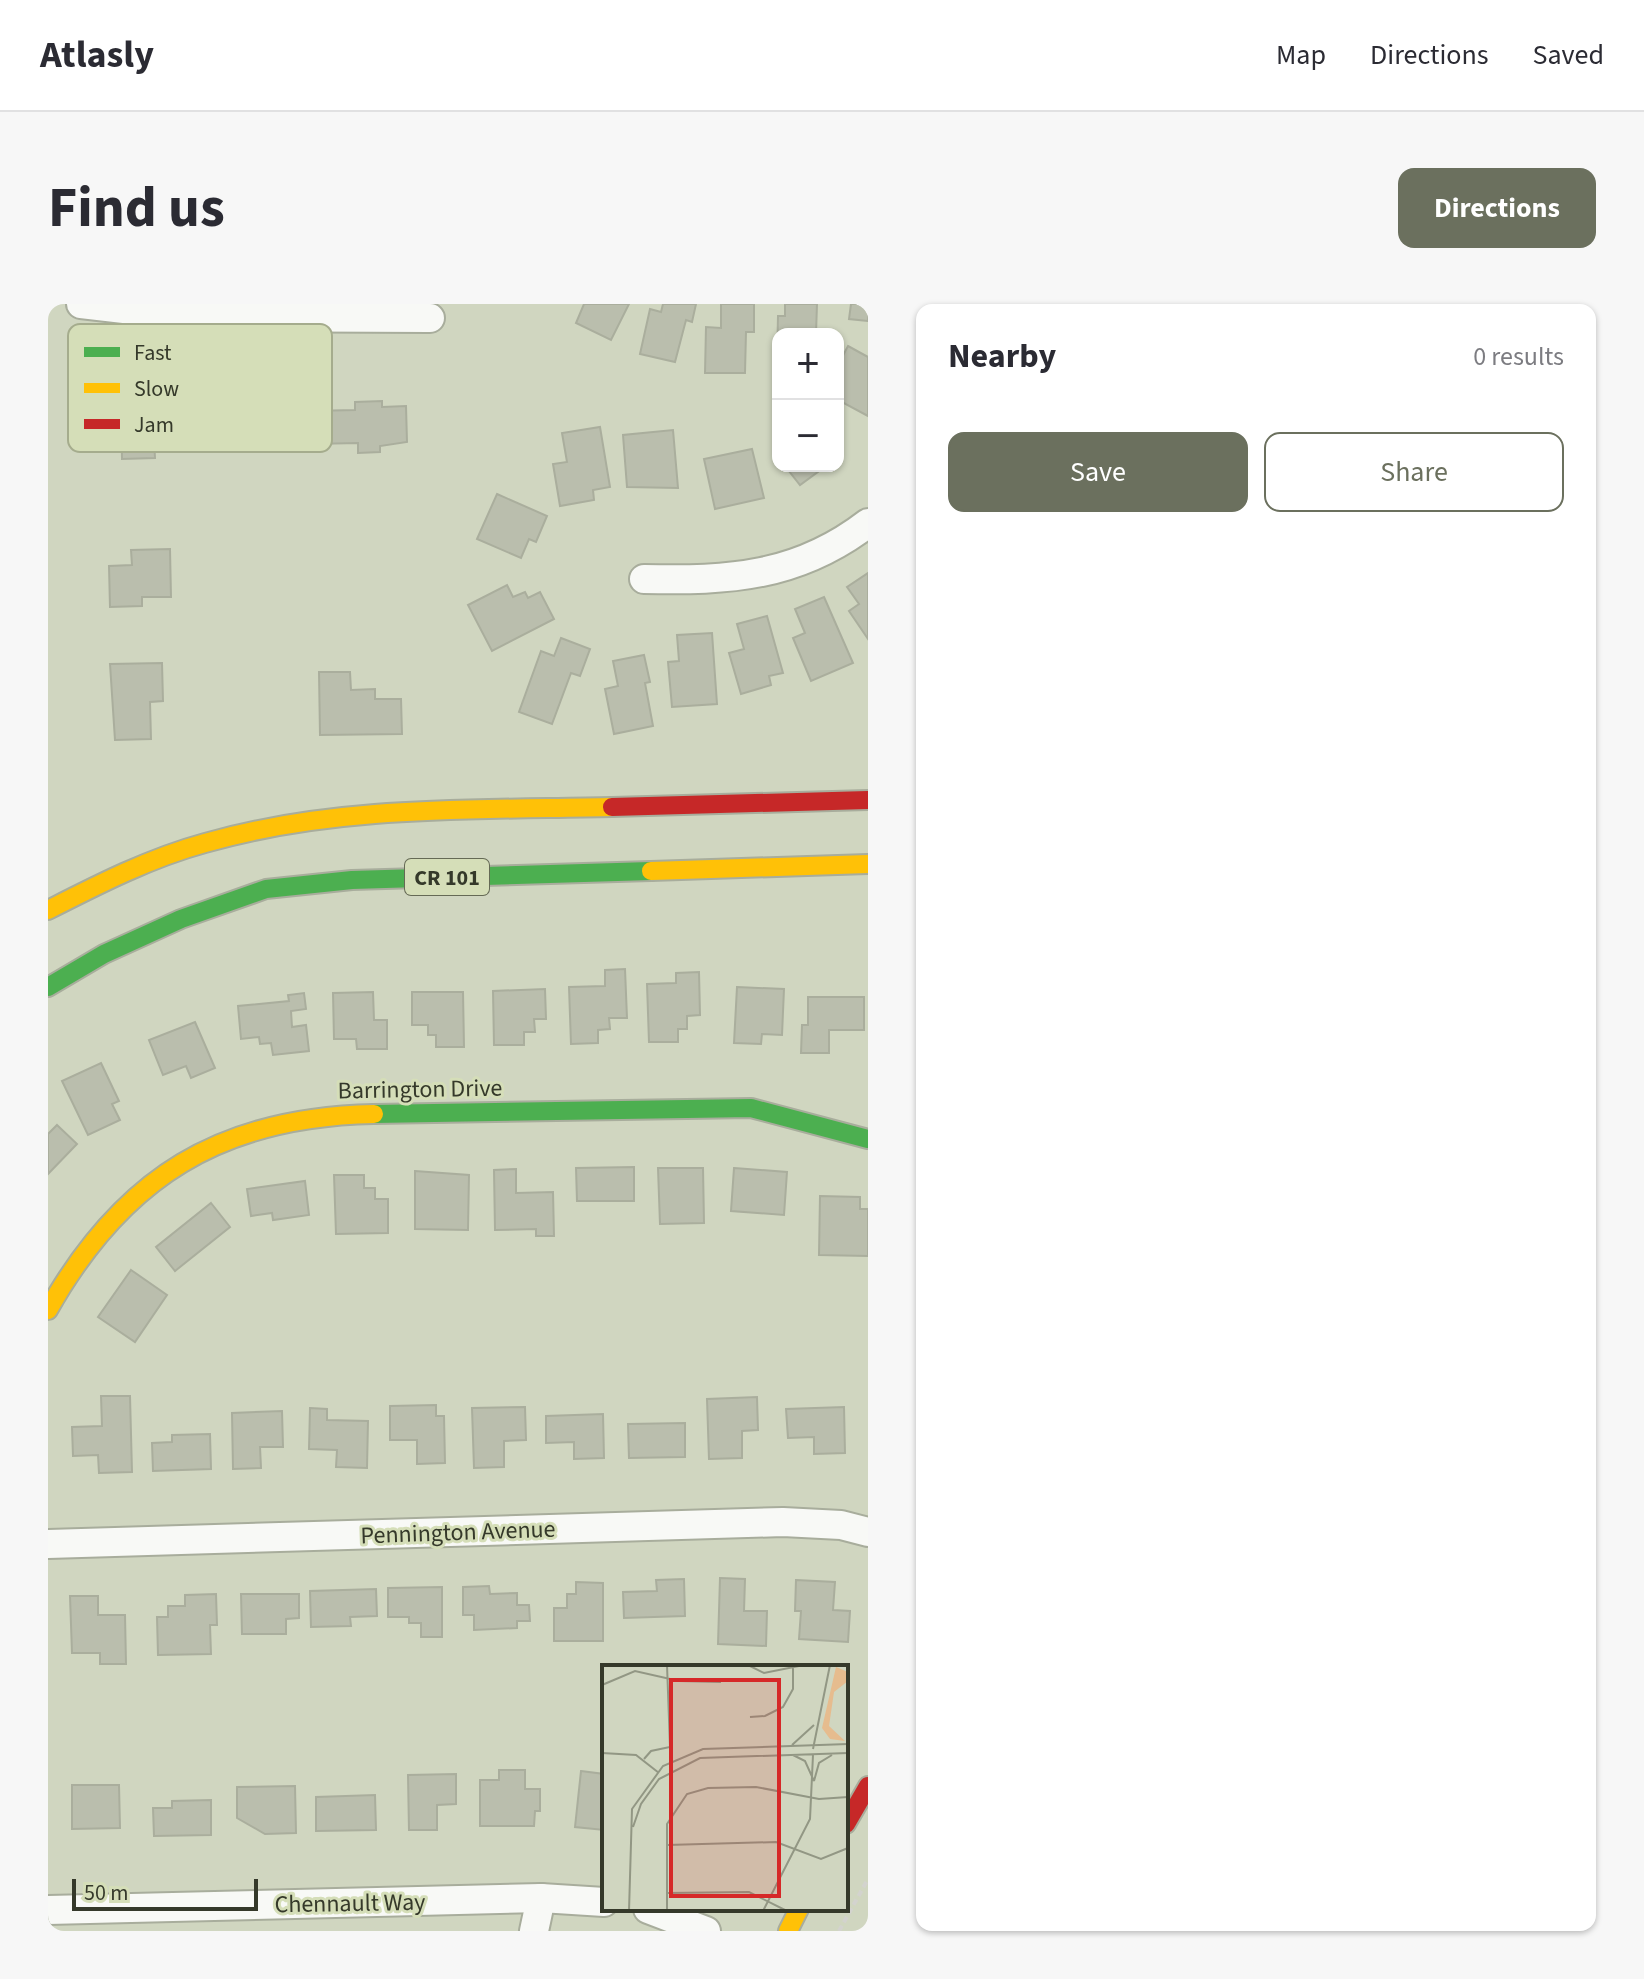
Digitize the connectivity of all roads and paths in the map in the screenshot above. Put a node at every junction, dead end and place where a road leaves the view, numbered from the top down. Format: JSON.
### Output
{"nodes":[{"id":1,"x":81,"y":304,"type":"edge"},
{"id":2,"x":430,"y":318,"type":"dead end"},
{"id":3,"x":868,"y":523,"type":"edge"},
{"id":4,"x":644,"y":579,"type":"dead end"},
{"id":5,"x":868,"y":800,"type":"edge"},
{"id":6,"x":868,"y":864,"type":"edge"},
{"id":7,"x":48,"y":910,"type":"edge"},
{"id":8,"x":48,"y":987,"type":"edge"},
{"id":9,"x":868,"y":1139,"type":"edge"},
{"id":10,"x":48,"y":1310,"type":"edge"},
{"id":11,"x":868,"y":1532,"type":"edge"},
{"id":12,"x":48,"y":1544,"type":"edge"},
{"id":13,"x":868,"y":1786,"type":"edge"},
{"id":14,"x":848,"y":1821,"type":"edge"},
{"id":15,"x":868,"y":1879,"type":"edge"},
{"id":16,"x":541,"y":1898,"type":"junction"},
{"id":17,"x":602,"y":1902,"type":"edge"},
{"id":18,"x":48,"y":1910,"type":"edge"},
{"id":19,"x":653,"y":1911,"type":"edge"},
{"id":20,"x":798,"y":1911,"type":"edge"},
{"id":21,"x":534,"y":1931,"type":"edge"},
{"id":22,"x":706,"y":1931,"type":"edge"},
{"id":23,"x":788,"y":1931,"type":"edge"},
{"id":24,"x":839,"y":1931,"type":"edge"}],
"edges":[{"from":1,"to":2,"type":"street"},
{"from":3,"to":4,"type":"street"},
{"from":5,"to":7,"type":"main road"},
{"from":6,"to":8,"type":"main road","name":"CR 101","number":"CR 101"},
{"from":9,"to":10,"type":"main road","name":"Barrington Drive"},
{"from":11,"to":12,"type":"street","name":"Pennington Avenue"},
{"from":13,"to":14,"type":"main road"},
{"from":15,"to":24,"type":"path"},
{"from":16,"to":17,"type":"street","name":"Chennault Way"},
{"from":16,"to":18,"type":"street","name":"Chennault Way"},
{"from":16,"to":21,"type":"street"},
{"from":19,"to":22,"type":"street"},
{"from":20,"to":23,"type":"main road"}]}
